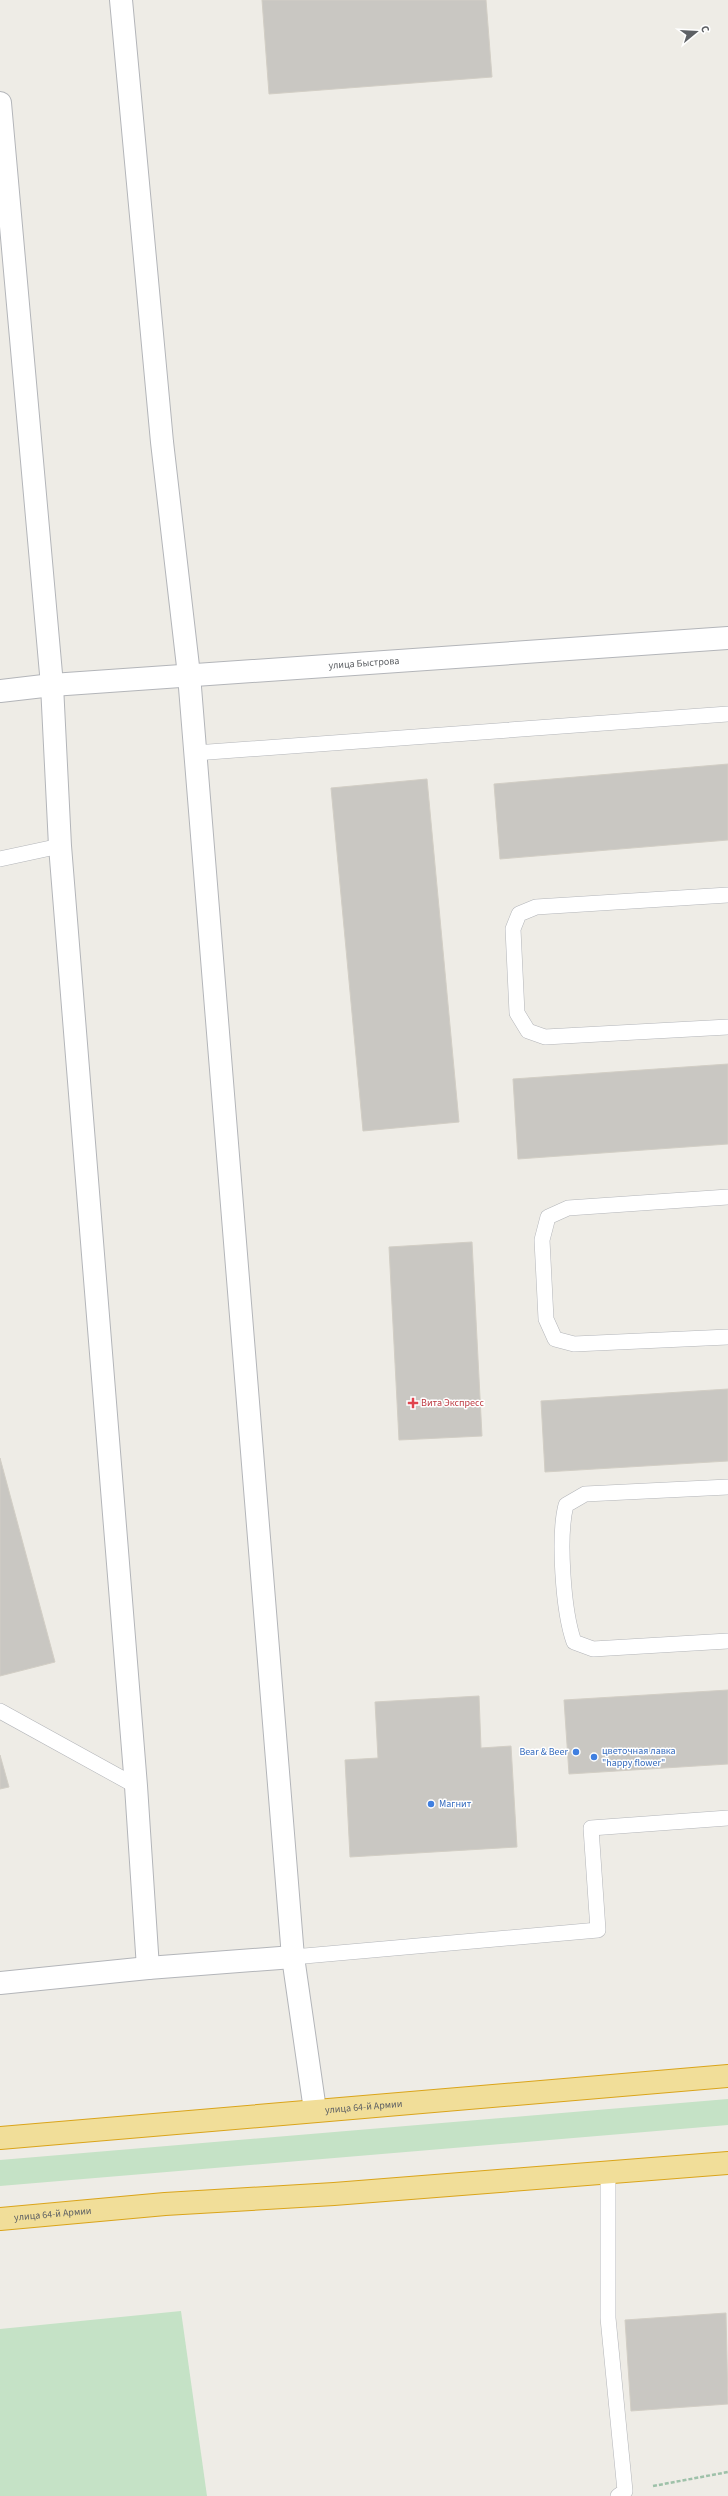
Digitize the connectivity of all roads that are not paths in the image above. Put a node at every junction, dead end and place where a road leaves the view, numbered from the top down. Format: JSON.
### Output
{"nodes":[{"id":1,"x":121,"y":0,"type":"edge"},
{"id":2,"x":0,"y":104,"type":"edge"},
{"id":3,"x":3,"y":177,"type":"edge"},
{"id":4,"x":728,"y":638,"type":"edge"},
{"id":5,"x":189,"y":675,"type":"junction"},
{"id":6,"x":52,"y":685,"type":"junction"},
{"id":7,"x":0,"y":691,"type":"edge"},
{"id":8,"x":728,"y":714,"type":"edge"},
{"id":9,"x":196,"y":753,"type":"junction"},
{"id":10,"x":60,"y":846,"type":"junction"},
{"id":11,"x":0,"y":859,"type":"edge"},
{"id":12,"x":728,"y":895,"type":"edge"},
{"id":13,"x":728,"y":1027,"type":"edge"},
{"id":14,"x":728,"y":1197,"type":"edge"},
{"id":15,"x":728,"y":1337,"type":"edge"},
{"id":16,"x":728,"y":1487,"type":"edge"},
{"id":17,"x":728,"y":1641,"type":"edge"},
{"id":18,"x":0,"y":1711,"type":"edge"},
{"id":19,"x":136,"y":1786,"type":"junction"},
{"id":20,"x":728,"y":1818,"type":"edge"},
{"id":21,"x":293,"y":1957,"type":"junction"},
{"id":22,"x":148,"y":1968,"type":"junction"},
{"id":23,"x":0,"y":1983,"type":"edge"},
{"id":24,"x":728,"y":2076,"type":"edge"},
{"id":25,"x":315,"y":2110,"type":"junction"},
{"id":26,"x":0,"y":2138,"type":"edge"},
{"id":27,"x":728,"y":2163,"type":"edge"},
{"id":28,"x":608,"y":2172,"type":"junction"},
{"id":29,"x":0,"y":2219,"type":"edge"},
{"id":30,"x":621,"y":2494,"type":"edge"}],
"edges":[{"from":1,"to":5,"type":"street"},
{"from":2,"to":3,"type":"street"},
{"from":3,"to":6,"type":"street"},
{"from":4,"to":5,"type":"street","name":"улица Быстрова"},
{"from":5,"to":6,"type":"street","name":"улица Быстрова"},
{"from":5,"to":9,"type":"street"},
{"from":6,"to":7,"type":"street","name":"улица Быстрова"},
{"from":6,"to":10,"type":"street"},
{"from":8,"to":9,"type":"lane"},
{"from":9,"to":21,"type":"street"},
{"from":10,"to":11,"type":"lane"},
{"from":10,"to":19,"type":"street"},
{"from":12,"to":13,"type":"lane"},
{"from":14,"to":15,"type":"lane"},
{"from":16,"to":17,"type":"lane"},
{"from":18,"to":19,"type":"lane"},
{"from":19,"to":22,"type":"street"},
{"from":20,"to":21,"type":"lane"},
{"from":21,"to":22,"type":"street"},
{"from":21,"to":25,"type":"street"},
{"from":22,"to":23,"type":"street"},
{"from":24,"to":25,"type":"highway","name":"улица 64-й Армии"},
{"from":25,"to":26,"type":"highway","name":"улица 64-й Армии"},
{"from":27,"to":28,"type":"highway","name":"улица 64-й Армии"},
{"from":28,"to":29,"type":"highway","name":"улица 64-й Армии"},
{"from":28,"to":30,"type":"lane"}]}
